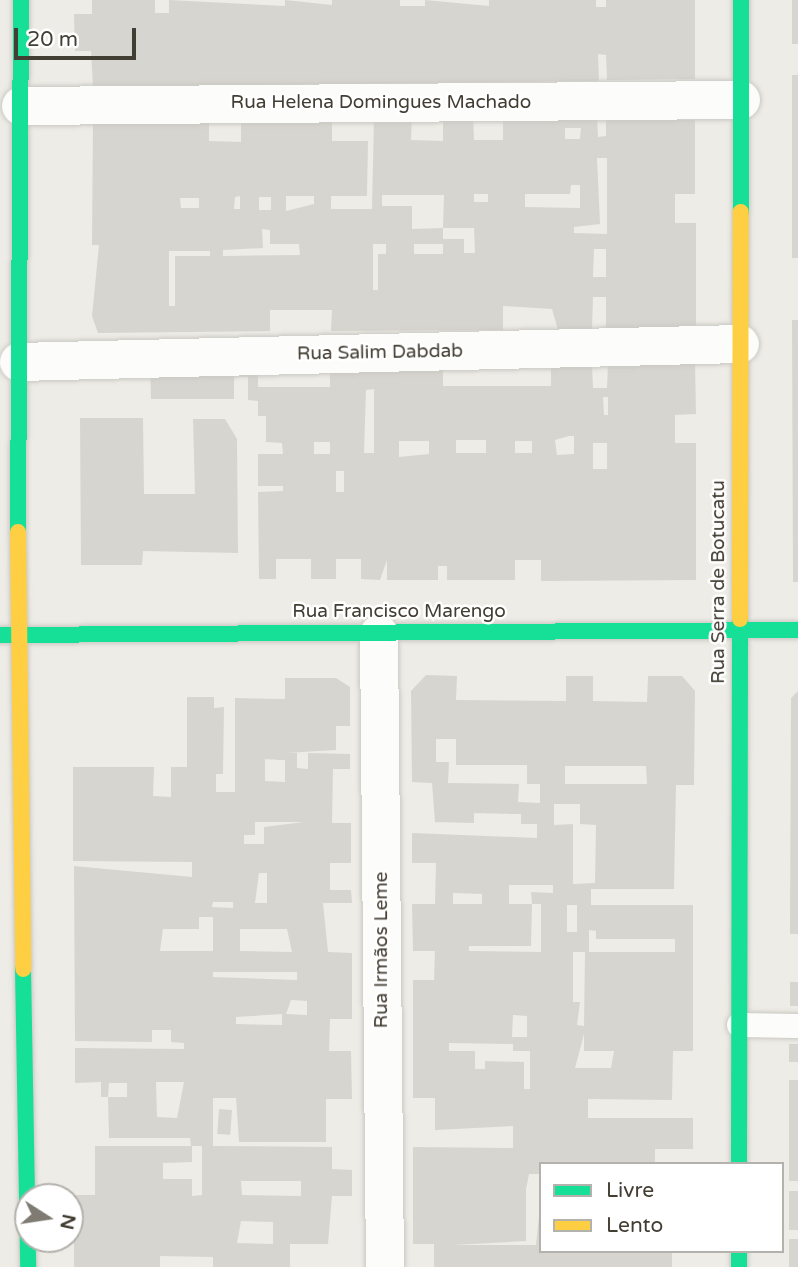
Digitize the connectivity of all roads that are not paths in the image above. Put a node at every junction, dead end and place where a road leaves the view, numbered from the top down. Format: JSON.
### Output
{"nodes":[{"id":1,"x":21,"y":0,"type":"edge"},
{"id":2,"x":741,"y":0,"type":"edge"},
{"id":3,"x":741,"y":100,"type":"junction"},
{"id":4,"x":21,"y":106,"type":"junction"},
{"id":5,"x":740,"y":344,"type":"junction"},
{"id":6,"x":19,"y":362,"type":"junction"},
{"id":7,"x":740,"y":631,"type":"junction"},
{"id":8,"x":798,"y":631,"type":"edge"},
{"id":9,"x":379,"y":634,"type":"junction"},
{"id":10,"x":0,"y":635,"type":"edge"},
{"id":11,"x":18,"y":635,"type":"junction"},
{"id":12,"x":740,"y":1026,"type":"junction"},
{"id":13,"x":798,"y":1026,"type":"edge"},
{"id":14,"x":739,"y":1162,"type":"edge"},
{"id":15,"x":28,"y":1267,"type":"edge"},
{"id":16,"x":385,"y":1267,"type":"edge"}],
"edges":[{"from":1,"to":4,"type":"street"},
{"from":2,"to":3,"type":"street","name":"Rua Serra de Botucatu"},
{"from":3,"to":4,"type":"street","name":"Rua Helena Domingues Machado"},
{"from":3,"to":5,"type":"street","name":"Rua Serra de Botucatu"},
{"from":4,"to":6,"type":"street"},
{"from":5,"to":6,"type":"street","name":"Rua Salim Dabdab"},
{"from":5,"to":7,"type":"street","name":"Rua Serra de Botucatu"},
{"from":6,"to":11,"type":"street"},
{"from":7,"to":8,"type":"street","name":"Rua Francisco Marengo"},
{"from":7,"to":9,"type":"street","name":"Rua Francisco Marengo"},
{"from":7,"to":12,"type":"street","name":"Rua Serra de Botucatu"},
{"from":9,"to":11,"type":"street","name":"Rua Francisco Marengo"},
{"from":9,"to":16,"type":"street","name":"Rua Irmãos Leme"},
{"from":10,"to":11,"type":"street","name":"Rua Francisco Marengo"},
{"from":11,"to":15,"type":"street"},
{"from":12,"to":13,"type":"lane"},
{"from":12,"to":14,"type":"street","name":"Rua Serra de Botucatu"}]}
